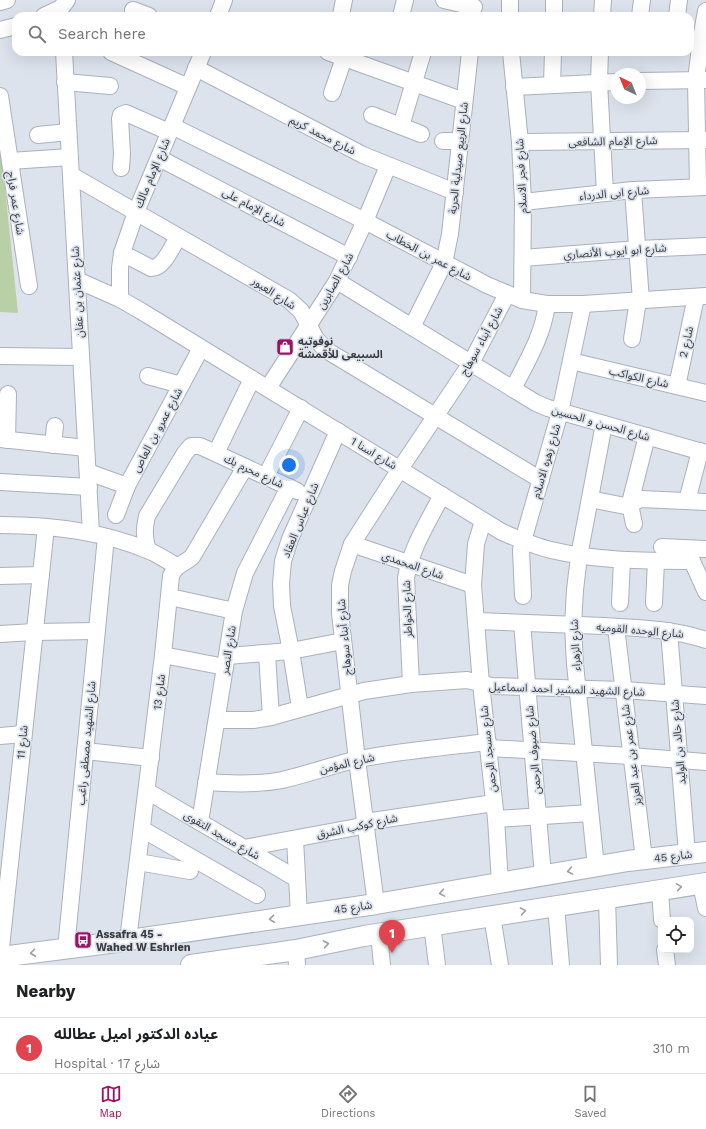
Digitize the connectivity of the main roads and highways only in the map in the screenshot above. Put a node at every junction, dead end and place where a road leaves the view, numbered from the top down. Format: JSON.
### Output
{"nodes":[{"id":1,"x":697,"y":853,"type":"edge"},
{"id":2,"x":636,"y":860,"type":"junction"},
{"id":3,"x":704,"y":883,"type":"edge"},
{"id":4,"x":632,"y":894,"type":"junction"},
{"id":5,"x":0,"y":957,"type":"edge"},
{"id":6,"x":297,"y":957,"type":"edge"},
{"id":7,"x":232,"y":962,"type":"edge"},
{"id":8,"x":191,"y":965,"type":"edge"}],
"edges":[{"from":1,"to":2,"type":"main road","name":"شارع 45"},
{"from":2,"to":4,"type":"main road"},
{"from":2,"to":5,"type":"main road","name":"شارع 45","one_way":true},
{"from":4,"to":3,"type":"main road","one_way":true},
{"from":6,"to":4,"type":"main road","one_way":true},
{"from":6,"to":7,"type":"main road"},
{"from":7,"to":8,"type":"main road"}]}
